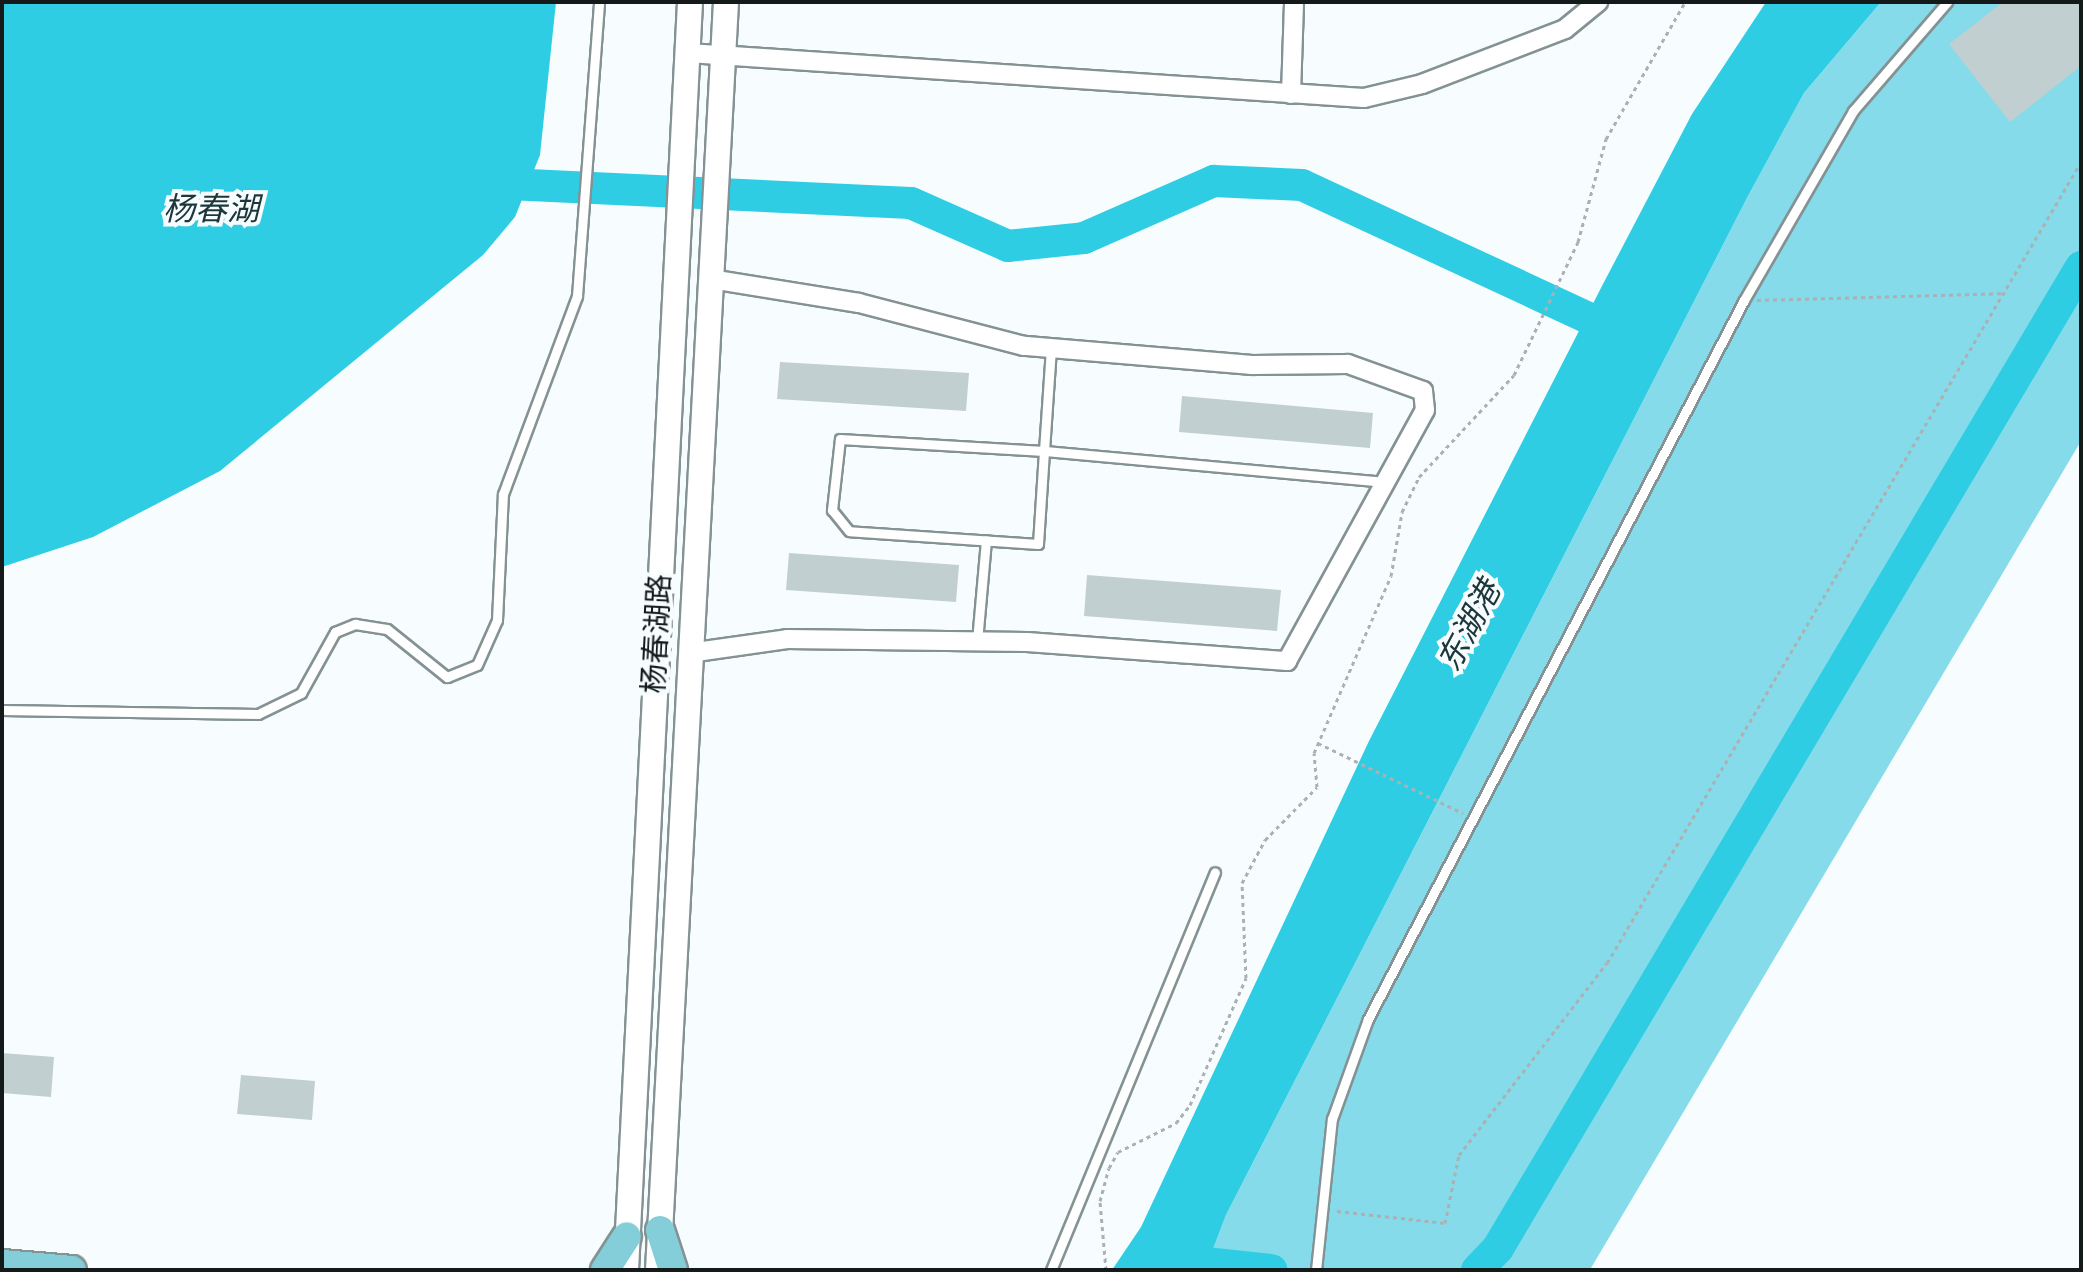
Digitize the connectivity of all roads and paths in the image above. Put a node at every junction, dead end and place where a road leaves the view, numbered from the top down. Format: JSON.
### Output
{"nodes":[{"id":1,"x":599,"y":2,"type":"edge"},
{"id":2,"x":690,"y":2,"type":"edge"},
{"id":3,"x":726,"y":2,"type":"edge"},
{"id":4,"x":1294,"y":2,"type":"edge"},
{"id":5,"x":1598,"y":2,"type":"edge"},
{"id":6,"x":1685,"y":2,"type":"edge"},
{"id":7,"x":1947,"y":2,"type":"edge"},
{"id":8,"x":688,"y":53,"type":"junction"},
{"id":9,"x":723,"y":54,"type":"junction"},
{"id":10,"x":1291,"y":94,"type":"junction"},
{"id":11,"x":2081,"y":162,"type":"edge"},
{"id":12,"x":711,"y":268,"type":"junction"},
{"id":13,"x":2002,"y":293,"type":"junction"},
{"id":14,"x":1744,"y":300,"type":"junction"},
{"id":15,"x":1051,"y":348,"type":"junction"},
{"id":16,"x":1044,"y":451,"type":"junction"},
{"id":17,"x":1387,"y":482,"type":"junction"},
{"id":18,"x":986,"y":540,"type":"junction"},
{"id":19,"x":977,"y":641,"type":"junction"},
{"id":20,"x":689,"y":653,"type":"junction"},
{"id":21,"x":2,"y":710,"type":"edge"},
{"id":22,"x":1318,"y":743,"type":"junction"},
{"id":23,"x":1473,"y":818,"type":"junction"},
{"id":24,"x":1215,"y":872,"type":"dead end"},
{"id":25,"x":1321,"y":1210,"type":"junction"},
{"id":26,"x":660,"y":1230,"type":"junction"},
{"id":27,"x":627,"y":1236,"type":"junction"},
{"id":28,"x":2,"y":1264,"type":"edge"},
{"id":29,"x":72,"y":1270,"type":"edge"},
{"id":30,"x":605,"y":1270,"type":"edge"},
{"id":31,"x":626,"y":1270,"type":"edge"},
{"id":32,"x":658,"y":1270,"type":"edge"},
{"id":33,"x":673,"y":1270,"type":"edge"},
{"id":34,"x":1051,"y":1270,"type":"edge"},
{"id":35,"x":1106,"y":1270,"type":"edge"},
{"id":36,"x":1316,"y":1270,"type":"edge"}],
"edges":[{"from":1,"to":21,"type":"lane"},
{"from":2,"to":8,"type":"main road","name":"杨春湖路"},
{"from":3,"to":9,"type":"main road","name":"杨春湖路"},
{"from":4,"to":10,"type":"street"},
{"from":5,"to":10,"type":"street"},
{"from":6,"to":22,"type":"path"},
{"from":7,"to":14,"type":"lane"},
{"from":8,"to":9,"type":"street"},
{"from":8,"to":27,"type":"main road","name":"杨春湖路"},
{"from":9,"to":10,"type":"street"},
{"from":9,"to":12,"type":"main road","name":"杨春湖路"},
{"from":11,"to":13,"type":"path"},
{"from":12,"to":15,"type":"street"},
{"from":12,"to":20,"type":"main road","name":"杨春湖路"},
{"from":13,"to":14,"type":"path"},
{"from":13,"to":25,"type":"path"},
{"from":14,"to":23,"type":"lane"},
{"from":15,"to":16,"type":"lane"},
{"from":15,"to":17,"type":"street"},
{"from":16,"to":17,"type":"lane"},
{"from":16,"to":18,"type":"lane"},
{"from":16,"to":18,"type":"lane"},
{"from":17,"to":19,"type":"street"},
{"from":18,"to":19,"type":"lane"},
{"from":19,"to":20,"type":"street"},
{"from":20,"to":26,"type":"main road","name":"杨春湖路"},
{"from":22,"to":23,"type":"path"},
{"from":22,"to":35,"type":"path"},
{"from":23,"to":25,"type":"lane"},
{"from":24,"to":34,"type":"lane"},
{"from":25,"to":36,"type":"lane"},
{"from":26,"to":32,"type":"main road","name":"杨春湖路"},
{"from":26,"to":33,"type":"main road"},
{"from":27,"to":30,"type":"main road"},
{"from":27,"to":31,"type":"main road","name":"杨春湖路"},
{"from":28,"to":29,"type":"main road"}]}
